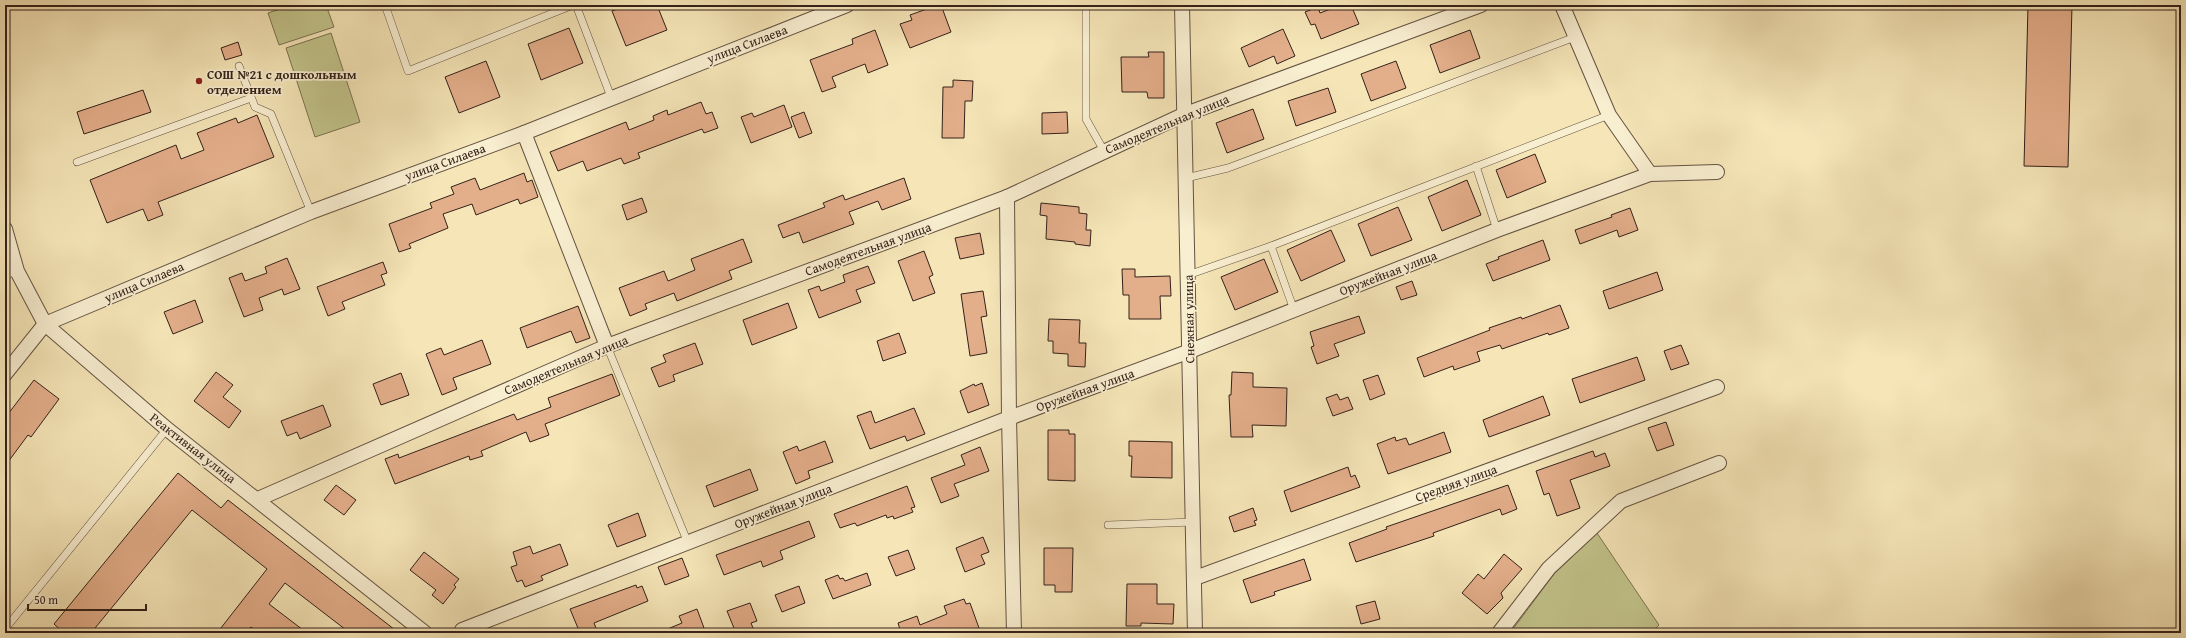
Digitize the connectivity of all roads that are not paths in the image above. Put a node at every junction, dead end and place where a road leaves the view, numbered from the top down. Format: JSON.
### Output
{"nodes":[{"id":1,"x":385,"y":5,"type":"edge"},
{"id":2,"x":575,"y":5,"type":"edge"},
{"id":3,"x":847,"y":5,"type":"edge"},
{"id":4,"x":1086,"y":5,"type":"edge"},
{"id":5,"x":1182,"y":5,"type":"edge"},
{"id":6,"x":1481,"y":5,"type":"edge"},
{"id":7,"x":1562,"y":5,"type":"edge"},
{"id":8,"x":1575,"y":37,"type":"junction"},
{"id":9,"x":239,"y":66,"type":"dead end"},
{"id":10,"x":611,"y":97,"type":"junction"},
{"id":11,"x":251,"y":98,"type":"junction"},
{"id":12,"x":1183,"y":115,"type":"junction"},
{"id":13,"x":1609,"y":115,"type":"junction"},
{"id":14,"x":524,"y":133,"type":"junction"},
{"id":15,"x":1104,"y":151,"type":"junction"},
{"id":16,"x":78,"y":162,"type":"dead end"},
{"id":17,"x":1476,"y":166,"type":"junction"},
{"id":18,"x":1717,"y":172,"type":"dead end"},
{"id":19,"x":1650,"y":174,"type":"junction"},
{"id":20,"x":1186,"y":178,"type":"junction"},
{"id":21,"x":1007,"y":197,"type":"junction"},
{"id":22,"x":311,"y":212,"type":"junction"},
{"id":23,"x":5,"y":229,"type":"edge"},
{"id":24,"x":1497,"y":230,"type":"junction"},
{"id":25,"x":1271,"y":246,"type":"junction"},
{"id":26,"x":11,"y":273,"type":"edge"},
{"id":27,"x":1188,"y":275,"type":"junction"},
{"id":28,"x":1294,"y":310,"type":"junction"},
{"id":29,"x":45,"y":324,"type":"junction"},
{"id":30,"x":607,"y":346,"type":"junction"},
{"id":31,"x":1190,"y":351,"type":"junction"},
{"id":32,"x":5,"y":374,"type":"edge"},
{"id":33,"x":1717,"y":387,"type":"dead end"},
{"id":34,"x":1009,"y":418,"type":"junction"},
{"id":35,"x":167,"y":428,"type":"junction"},
{"id":36,"x":1719,"y":462,"type":"dead end"},
{"id":37,"x":258,"y":499,"type":"junction"},
{"id":38,"x":1194,"y":522,"type":"junction"},
{"id":39,"x":1108,"y":525,"type":"dead end"},
{"id":40,"x":688,"y":543,"type":"junction"},
{"id":41,"x":1195,"y":578,"type":"junction"},
{"id":42,"x":5,"y":629,"type":"edge"},
{"id":43,"x":424,"y":633,"type":"edge"},
{"id":44,"x":461,"y":633,"type":"edge"},
{"id":45,"x":1014,"y":633,"type":"edge"},
{"id":46,"x":1195,"y":633,"type":"edge"},
{"id":47,"x":1499,"y":633,"type":"edge"}],
"edges":[{"from":1,"to":2,"type":"lane"},
{"from":2,"to":10,"type":"lane"},
{"from":3,"to":10,"type":"street","name":"улица Силаева"},
{"from":4,"to":15,"type":"lane"},
{"from":5,"to":12,"type":"street","name":"Снежная улица"},
{"from":6,"to":12,"type":"street","name":"Самодеятельная улица"},
{"from":7,"to":8,"type":"street"},
{"from":8,"to":13,"type":"street"},
{"from":8,"to":20,"type":"lane"},
{"from":9,"to":11,"type":"lane"},
{"from":10,"to":14,"type":"street","name":"улица Силаева"},
{"from":11,"to":16,"type":"lane"},
{"from":11,"to":22,"type":"lane"},
{"from":12,"to":15,"type":"street","name":"Самодеятельная улица"},
{"from":12,"to":20,"type":"street","name":"Снежная улица"},
{"from":13,"to":17,"type":"lane"},
{"from":13,"to":19,"type":"street"},
{"from":14,"to":22,"type":"street","name":"улица Силаева"},
{"from":14,"to":30,"type":"street"},
{"from":15,"to":21,"type":"street","name":"Самодеятельная улица"},
{"from":17,"to":24,"type":"lane"},
{"from":17,"to":25,"type":"lane"},
{"from":18,"to":19,"type":"street","name":"Оружейная улица"},
{"from":19,"to":24,"type":"street","name":"Оружейная улица"},
{"from":20,"to":27,"type":"street","name":"Снежная улица"},
{"from":21,"to":30,"type":"street","name":"Самодеятельная улица"},
{"from":21,"to":34,"type":"street"},
{"from":22,"to":29,"type":"street","name":"улица Силаева"},
{"from":23,"to":26,"type":"street","name":"Реактивная улица"},
{"from":24,"to":28,"type":"street","name":"Оружейная улица"},
{"from":25,"to":27,"type":"lane"},
{"from":25,"to":28,"type":"lane"},
{"from":26,"to":29,"type":"street","name":"Реактивная улица"},
{"from":27,"to":31,"type":"street","name":"Снежная улица"},
{"from":28,"to":31,"type":"street","name":"Оружейная улица"},
{"from":29,"to":32,"type":"street"},
{"from":29,"to":35,"type":"street","name":"Реактивная улица"},
{"from":30,"to":37,"type":"street","name":"Самодеятельная улица"},
{"from":30,"to":40,"type":"lane"},
{"from":31,"to":34,"type":"street","name":"Оружейная улица"},
{"from":31,"to":38,"type":"street","name":"Снежная улица"},
{"from":33,"to":41,"type":"street","name":"Средняя улица"},
{"from":34,"to":40,"type":"street","name":"Оружейная улица"},
{"from":34,"to":45,"type":"street"},
{"from":35,"to":37,"type":"street","name":"Реактивная улица"},
{"from":35,"to":42,"type":"lane"},
{"from":36,"to":47,"type":"street"},
{"from":37,"to":43,"type":"street","name":"Реактивная улица"},
{"from":38,"to":39,"type":"lane"},
{"from":38,"to":41,"type":"street","name":"Снежная улица"},
{"from":40,"to":44,"type":"street","name":"Оружейная улица"},
{"from":41,"to":46,"type":"street","name":"Снежная улица"}]}
